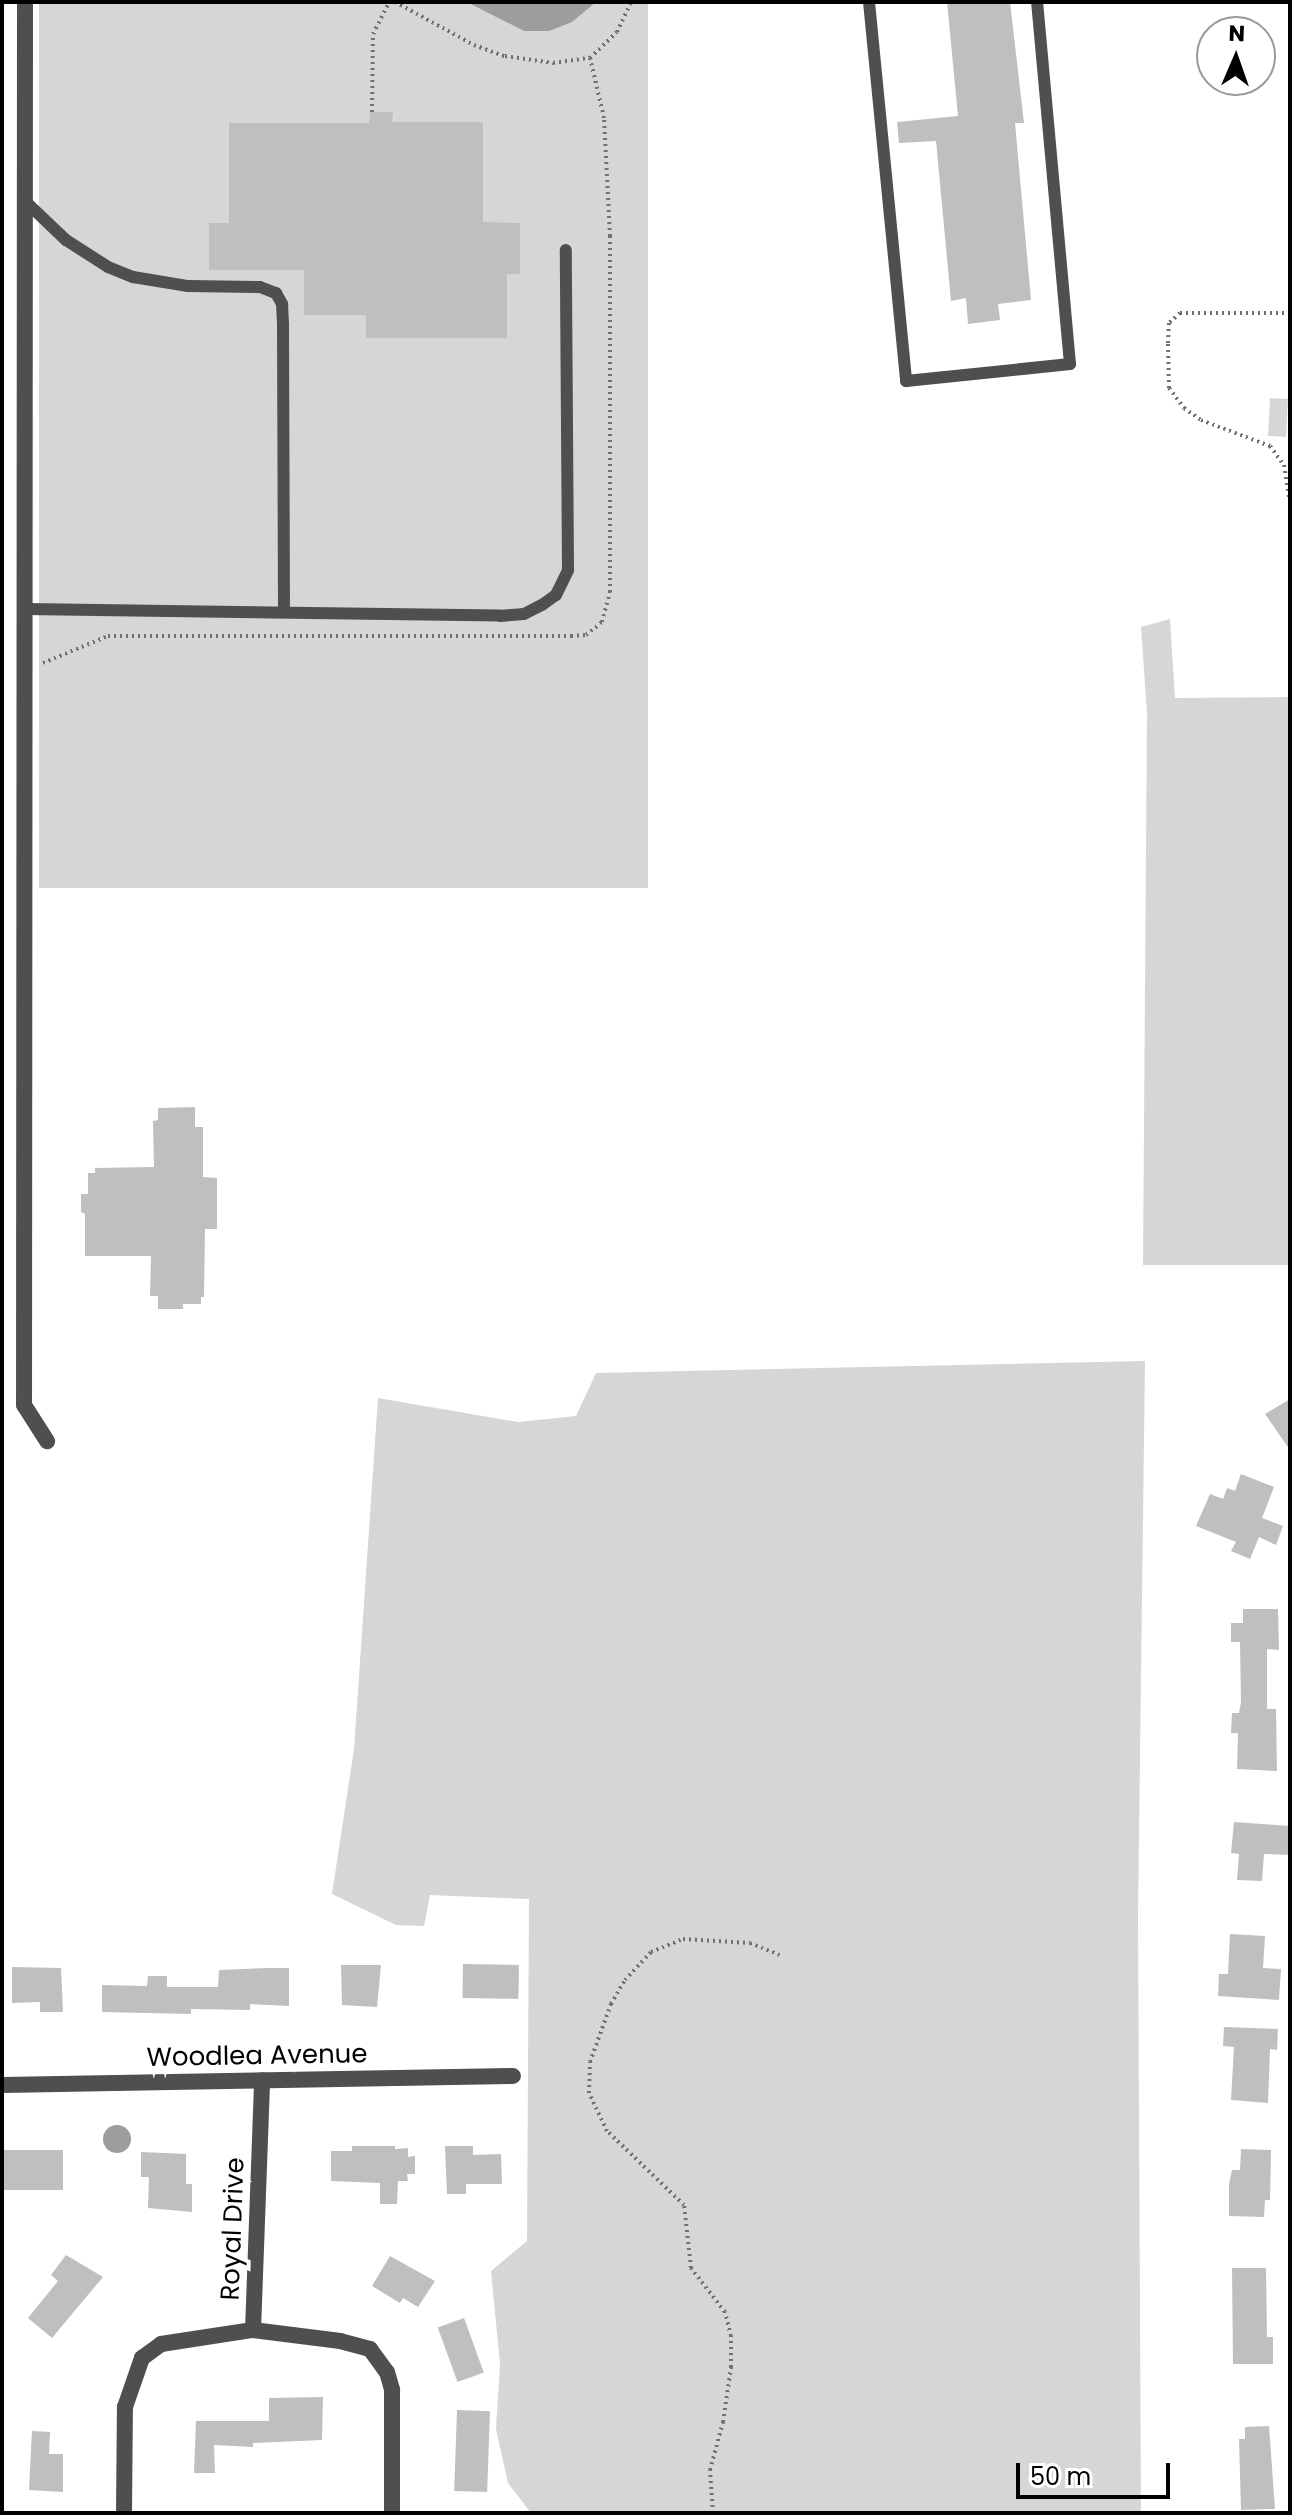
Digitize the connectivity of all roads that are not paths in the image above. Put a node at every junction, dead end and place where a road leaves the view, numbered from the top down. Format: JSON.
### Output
{"nodes":[{"id":1,"x":25,"y":2,"type":"edge"},
{"id":2,"x":869,"y":2,"type":"edge"},
{"id":3,"x":1037,"y":2,"type":"edge"},
{"id":4,"x":25,"y":201,"type":"junction"},
{"id":5,"x":566,"y":250,"type":"dead end"},
{"id":6,"x":26,"y":609,"type":"junction"},
{"id":7,"x":284,"y":612,"type":"junction"},
{"id":8,"x":47,"y":1441,"type":"dead end"},
{"id":9,"x":513,"y":2076,"type":"dead end"},
{"id":10,"x":262,"y":2080,"type":"junction"},
{"id":11,"x":2,"y":2085,"type":"edge"},
{"id":12,"x":253,"y":2330,"type":"junction"},
{"id":13,"x":124,"y":2513,"type":"edge"},
{"id":14,"x":392,"y":2513,"type":"edge"}],
"edges":[{"from":1,"to":4,"type":"street"},
{"from":2,"to":3,"type":"lane"},
{"from":4,"to":6,"type":"street"},
{"from":4,"to":7,"type":"lane"},
{"from":5,"to":7,"type":"lane"},
{"from":6,"to":7,"type":"lane"},
{"from":6,"to":8,"type":"street"},
{"from":9,"to":10,"type":"street","name":"Woodlea Avenue"},
{"from":10,"to":11,"type":"street","name":"Woodlea Avenue"},
{"from":10,"to":12,"type":"street","name":"Royal Drive"},
{"from":12,"to":13,"type":"street"},
{"from":12,"to":14,"type":"street","name":"Royal Drive"}]}
